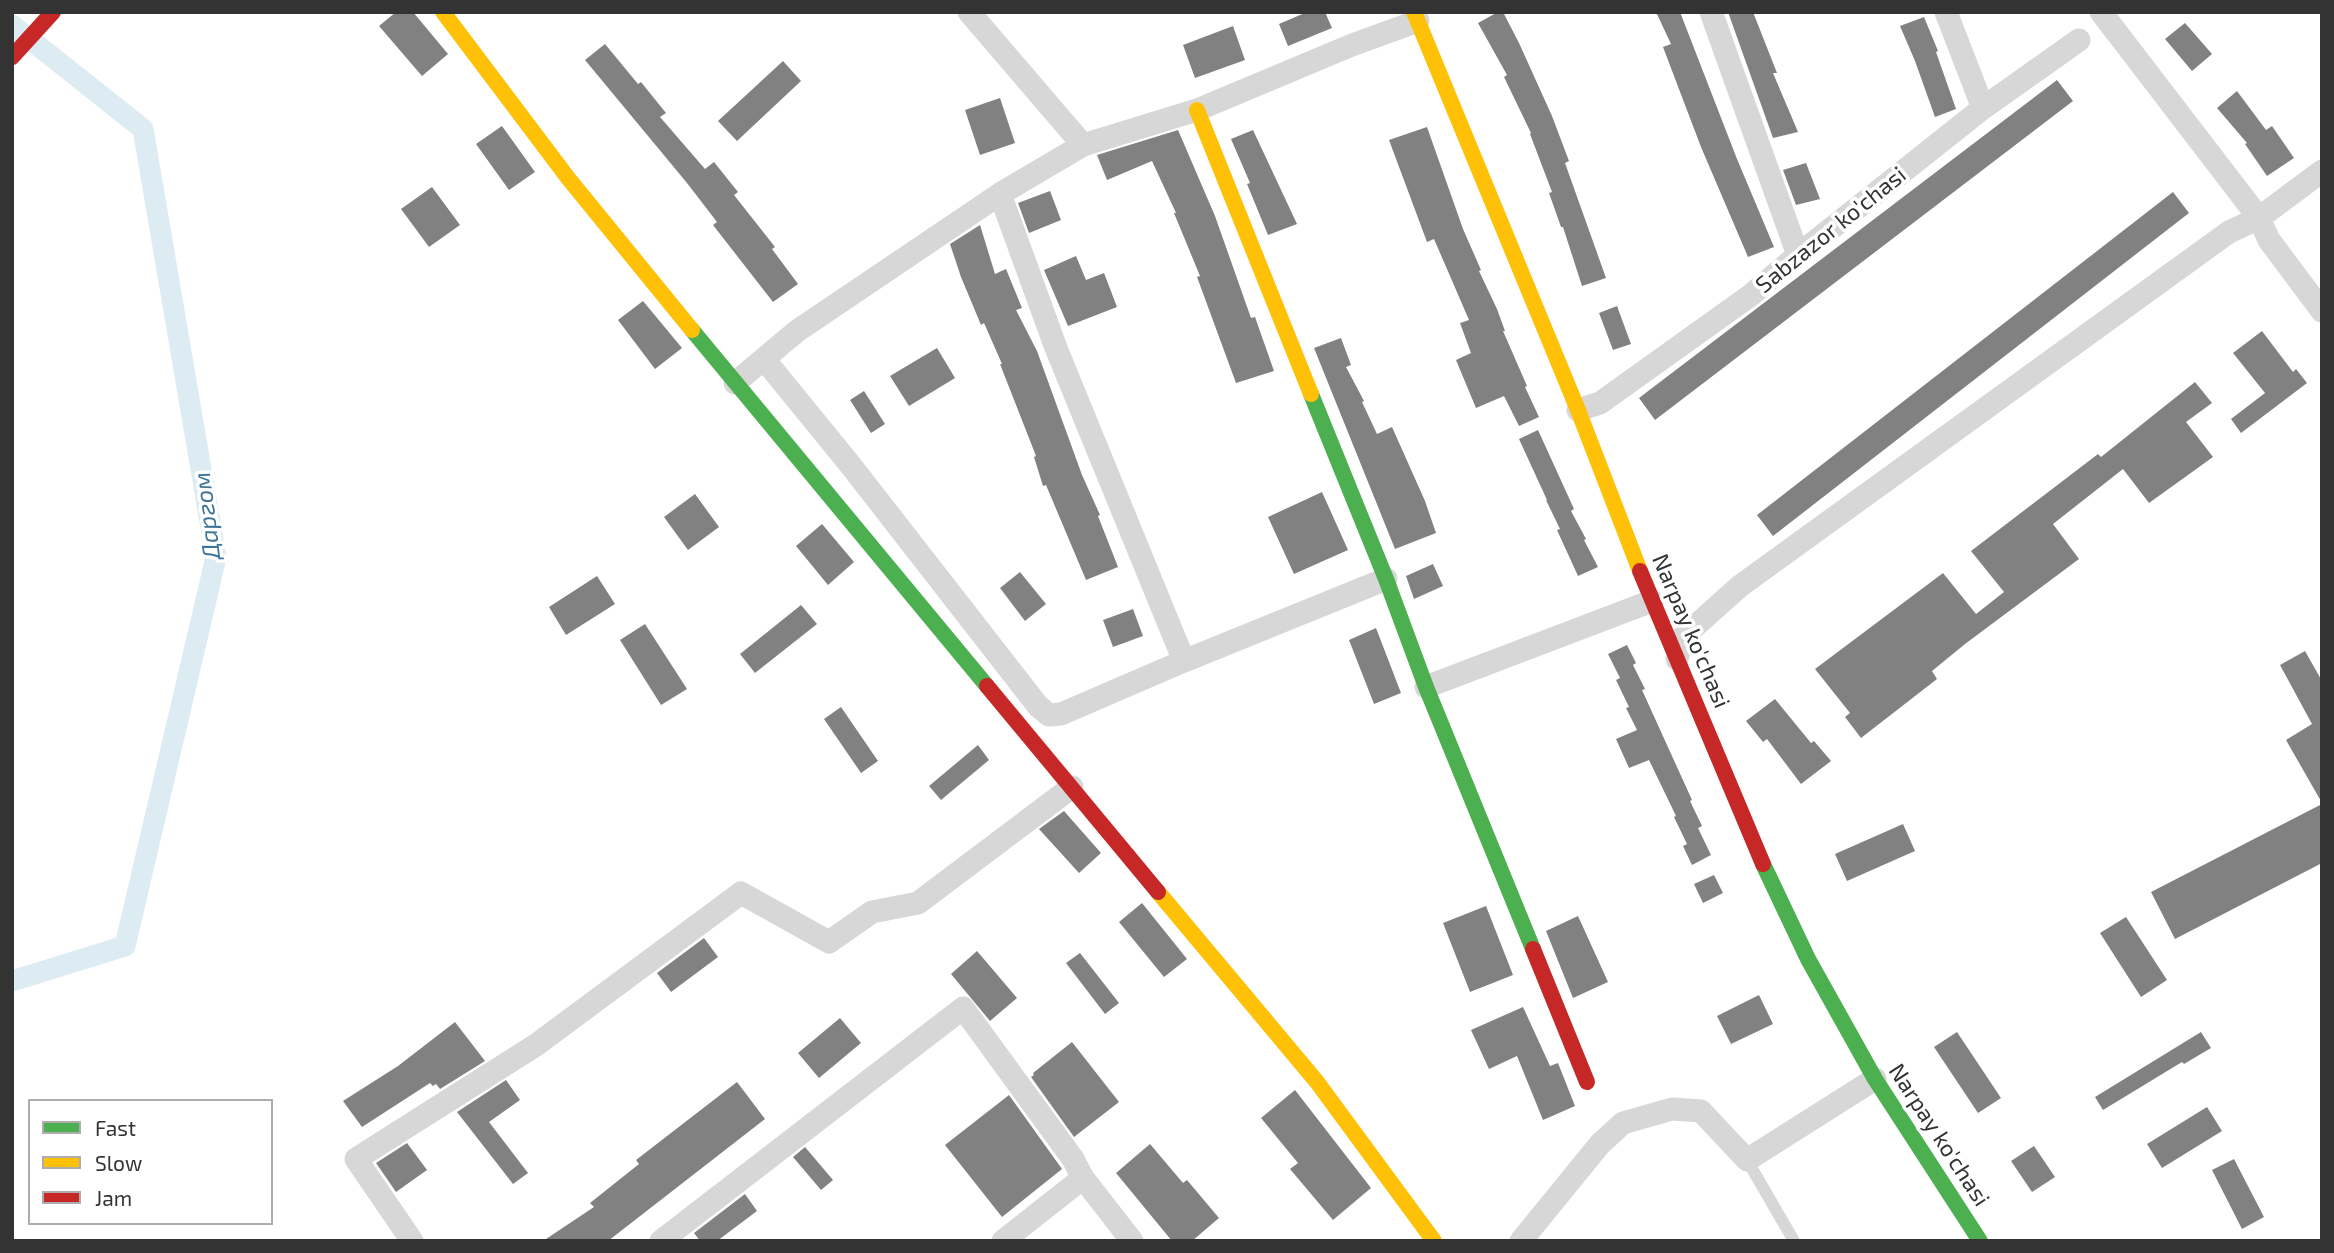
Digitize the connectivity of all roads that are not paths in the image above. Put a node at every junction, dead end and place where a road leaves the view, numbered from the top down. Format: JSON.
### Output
{"nodes":[{"id":1,"x":53,"y":12,"type":"edge"},
{"id":2,"x":443,"y":12,"type":"edge"},
{"id":3,"x":969,"y":12,"type":"edge"},
{"id":4,"x":1711,"y":12,"type":"edge"},
{"id":5,"x":1946,"y":12,"type":"edge"},
{"id":6,"x":2101,"y":12,"type":"edge"},
{"id":7,"x":1416,"y":17,"type":"edge"},
{"id":8,"x":2079,"y":40,"type":"dead end"},
{"id":9,"x":12,"y":57,"type":"edge"},
{"id":10,"x":1983,"y":108,"type":"junction"},
{"id":11,"x":1197,"y":110,"type":"junction"},
{"id":12,"x":1083,"y":145,"type":"junction"},
{"id":13,"x":2322,"y":172,"type":"edge"},
{"id":14,"x":1000,"y":194,"type":"junction"},
{"id":15,"x":2259,"y":218,"type":"junction"},
{"id":16,"x":1798,"y":255,"type":"junction"},
{"id":17,"x":2322,"y":311,"type":"edge"},
{"id":18,"x":764,"y":359,"type":"junction"},
{"id":19,"x":735,"y":383,"type":"junction"},
{"id":20,"x":1577,"y":410,"type":"junction"},
{"id":21,"x":1386,"y":579,"type":"junction"},
{"id":22,"x":1652,"y":601,"type":"junction"},
{"id":23,"x":1677,"y":659,"type":"junction"},
{"id":24,"x":1184,"y":661,"type":"junction"},
{"id":25,"x":1426,"y":687,"type":"junction"},
{"id":26,"x":1072,"y":787,"type":"junction"},
{"id":27,"x":1875,"y":1079,"type":"junction"},
{"id":28,"x":1587,"y":1082,"type":"dead end"},
{"id":29,"x":1747,"y":1160,"type":"junction"},
{"id":30,"x":1083,"y":1178,"type":"junction"},
{"id":31,"x":412,"y":1241,"type":"edge"},
{"id":32,"x":661,"y":1241,"type":"edge"},
{"id":33,"x":1003,"y":1241,"type":"edge"},
{"id":34,"x":1132,"y":1241,"type":"edge"},
{"id":35,"x":1434,"y":1241,"type":"edge"},
{"id":36,"x":1521,"y":1241,"type":"edge"},
{"id":37,"x":1794,"y":1241,"type":"edge"},
{"id":38,"x":1980,"y":1241,"type":"edge"}],
"edges":[{"from":1,"to":9,"type":"main road"},
{"from":2,"to":19,"type":"main road"},
{"from":3,"to":12,"type":"street"},
{"from":4,"to":16,"type":"street"},
{"from":5,"to":10,"type":"street"},
{"from":6,"to":15,"type":"street"},
{"from":7,"to":11,"type":"street"},
{"from":7,"to":20,"type":"main road","name":"Narpay ko'chasi"},
{"from":8,"to":10,"type":"street","name":"Sabzazor ko'chasi"},
{"from":10,"to":16,"type":"street","name":"Sabzazor ko'chasi"},
{"from":11,"to":12,"type":"street"},
{"from":11,"to":21,"type":"main road"},
{"from":12,"to":14,"type":"street"},
{"from":13,"to":15,"type":"street"},
{"from":14,"to":18,"type":"street"},
{"from":14,"to":24,"type":"street"},
{"from":15,"to":17,"type":"street"},
{"from":15,"to":23,"type":"street"},
{"from":16,"to":20,"type":"street","name":"Sabzazor ko'chasi"},
{"from":18,"to":19,"type":"street"},
{"from":18,"to":24,"type":"street"},
{"from":19,"to":26,"type":"main road"},
{"from":20,"to":22,"type":"main road","name":"Narpay ko'chasi"},
{"from":21,"to":24,"type":"street"},
{"from":21,"to":25,"type":"main road"},
{"from":22,"to":23,"type":"main road","name":"Narpay ko'chasi"},
{"from":22,"to":25,"type":"street"},
{"from":23,"to":27,"type":"main road","name":"Narpay ko'chasi"},
{"from":25,"to":28,"type":"main road"},
{"from":26,"to":31,"type":"street"},
{"from":26,"to":35,"type":"main road"},
{"from":27,"to":29,"type":"street"},
{"from":27,"to":38,"type":"main road","name":"Narpay ko'chasi"},
{"from":29,"to":36,"type":"street"},
{"from":29,"to":37,"type":"lane"},
{"from":30,"to":32,"type":"street"},
{"from":30,"to":33,"type":"street"},
{"from":30,"to":34,"type":"street"}]}
